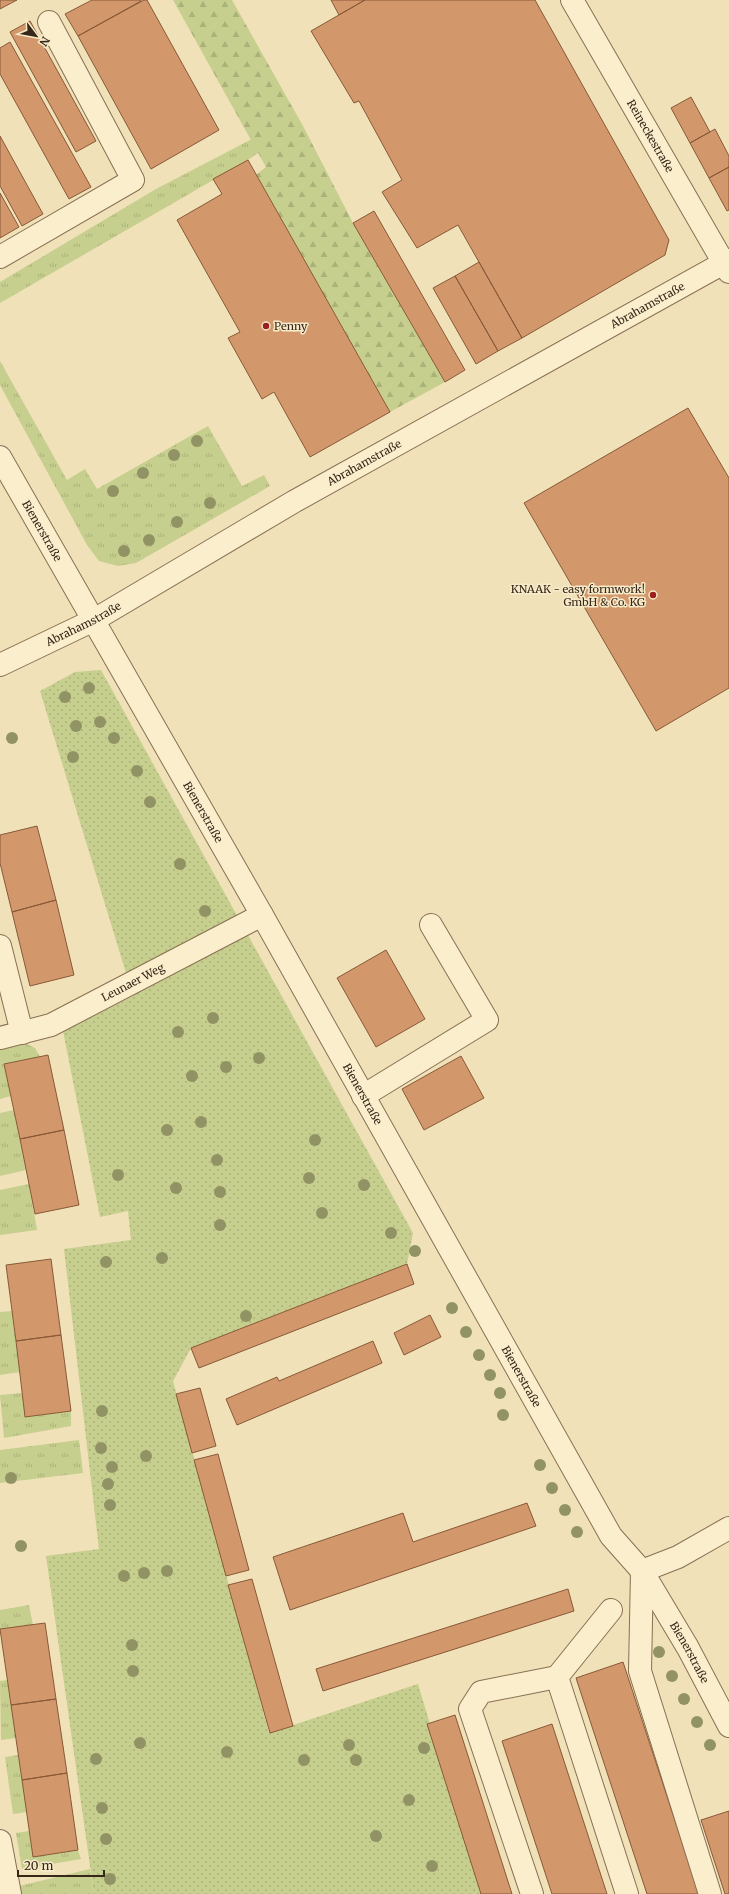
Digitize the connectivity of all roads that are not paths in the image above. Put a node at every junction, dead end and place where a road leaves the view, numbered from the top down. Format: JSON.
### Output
{"nodes":[{"id":1,"x":572,"y":0,"type":"edge"},
{"id":2,"x":49,"y":22,"type":"dead end"},
{"id":3,"x":0,"y":257,"type":"edge"},
{"id":4,"x":727,"y":265,"type":"edge"},
{"id":5,"x":0,"y":458,"type":"edge"},
{"id":6,"x":94,"y":620,"type":"junction"},
{"id":7,"x":0,"y":665,"type":"edge"},
{"id":8,"x":262,"y":915,"type":"junction"},
{"id":9,"x":431,"y":925,"type":"dead end"},
{"id":10,"x":1,"y":954,"type":"edge"},
{"id":11,"x":22,"y":1033,"type":"junction"},
{"id":12,"x":0,"y":1038,"type":"edge"},
{"id":13,"x":363,"y":1096,"type":"junction"},
{"id":14,"x":729,"y":1528,"type":"edge"},
{"id":15,"x":642,"y":1571,"type":"junction"},
{"id":16,"x":611,"y":1610,"type":"dead end"},
{"id":17,"x":556,"y":1677,"type":"junction"},
{"id":18,"x":729,"y":1726,"type":"edge"},
{"id":19,"x":0,"y":1841,"type":"edge"},
{"id":20,"x":10,"y":1894,"type":"edge"},
{"id":21,"x":532,"y":1894,"type":"edge"},
{"id":22,"x":627,"y":1894,"type":"edge"},
{"id":23,"x":710,"y":1894,"type":"edge"}],
"edges":[{"from":1,"to":4,"type":"street","name":"Reineckestraße"},
{"from":2,"to":3,"type":"street"},
{"from":4,"to":6,"type":"street","name":"Abrahamstraße"},
{"from":5,"to":6,"type":"street","name":"Bienerstraße"},
{"from":6,"to":7,"type":"street","name":"Abrahamstraße"},
{"from":6,"to":8,"type":"street","name":"Bienerstraße"},
{"from":8,"to":11,"type":"street","name":"Leunaer Weg"},
{"from":8,"to":13,"type":"street","name":"Bienerstraße"},
{"from":9,"to":13,"type":"street"},
{"from":10,"to":11,"type":"street"},
{"from":11,"to":12,"type":"street","name":"Leunaer Weg"},
{"from":13,"to":15,"type":"street","name":"Bienerstraße"},
{"from":14,"to":15,"type":"street"},
{"from":15,"to":18,"type":"street","name":"Bienerstraße"},
{"from":15,"to":23,"type":"street"},
{"from":16,"to":17,"type":"street"},
{"from":17,"to":21,"type":"street"},
{"from":17,"to":22,"type":"street"},
{"from":19,"to":20,"type":"street"}]}
